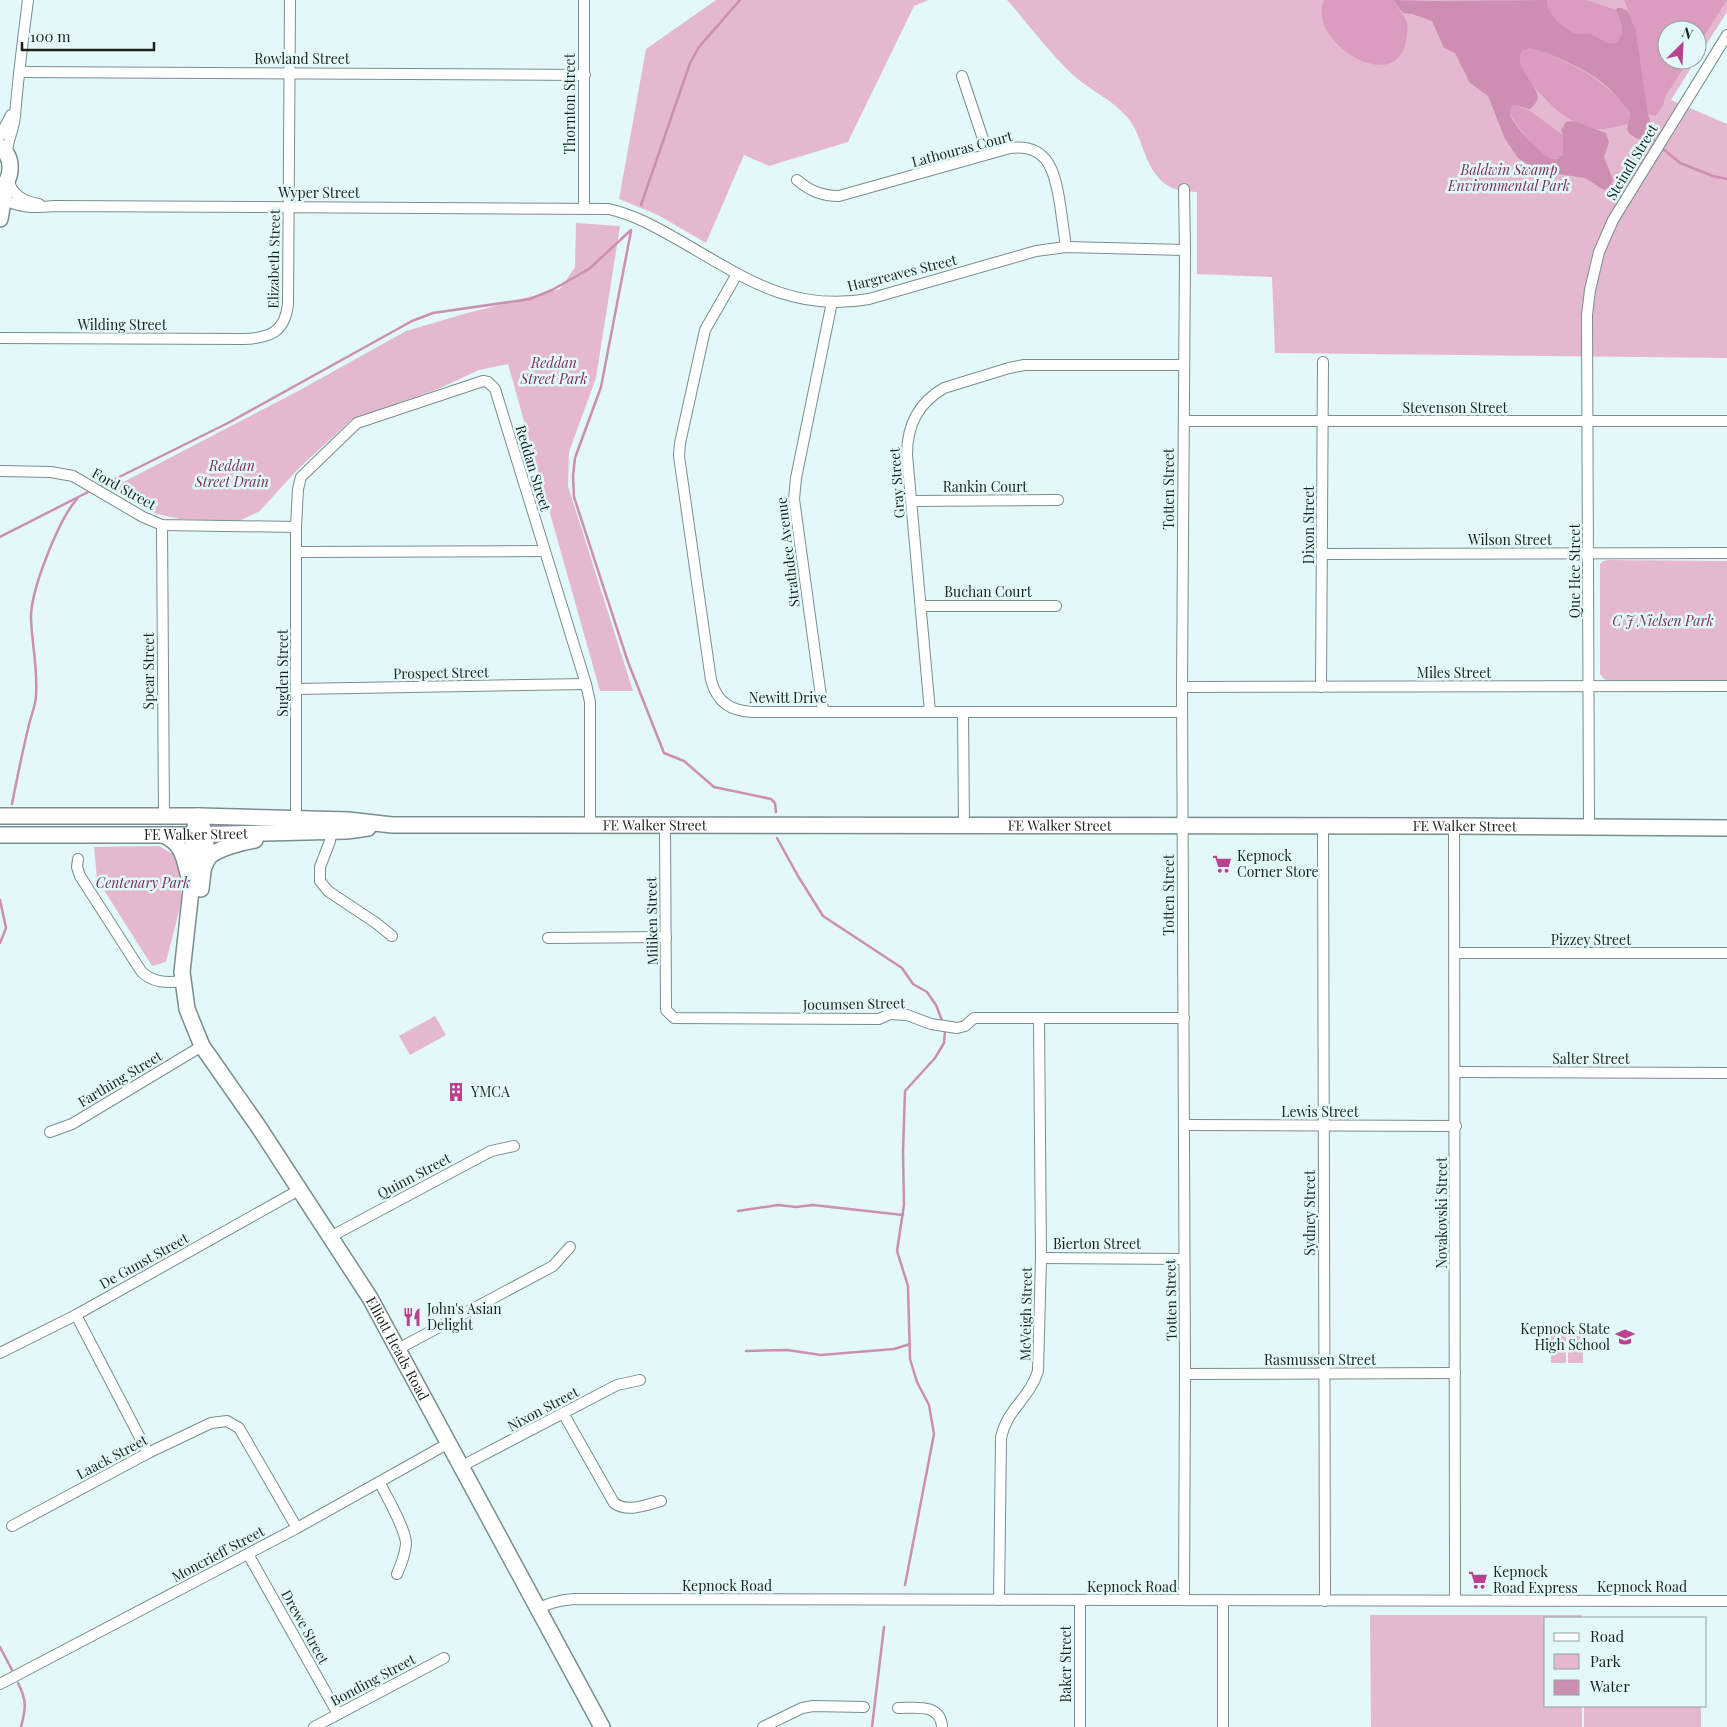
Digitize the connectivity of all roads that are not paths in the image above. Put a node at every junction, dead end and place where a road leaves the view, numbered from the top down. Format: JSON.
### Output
{"nodes":[{"id":1,"x":28,"y":0,"type":"edge"},
{"id":2,"x":290,"y":0,"type":"edge"},
{"id":3,"x":584,"y":0,"type":"edge"},
{"id":4,"x":1727,"y":35,"type":"edge"},
{"id":5,"x":19,"y":72,"type":"junction"},
{"id":6,"x":290,"y":73,"type":"junction"},
{"id":7,"x":585,"y":75,"type":"junction"},
{"id":8,"x":962,"y":76,"type":"dead end"},
{"id":9,"x":16,"y":99,"type":"junction"},
{"id":10,"x":0,"y":136,"type":"edge"},
{"id":11,"x":3,"y":151,"type":"edge"},
{"id":12,"x":988,"y":154,"type":"junction"},
{"id":13,"x":797,"y":180,"type":"dead end"},
{"id":14,"x":4,"y":189,"type":"edge"},
{"id":15,"x":1184,"y":189,"type":"dead end"},
{"id":16,"x":54,"y":206,"type":"junction"},
{"id":17,"x":23,"y":207,"type":"junction"},
{"id":18,"x":289,"y":207,"type":"junction"},
{"id":19,"x":584,"y":209,"type":"junction"},
{"id":20,"x":0,"y":219,"type":"edge"},
{"id":21,"x":1066,"y":247,"type":"junction"},
{"id":22,"x":1185,"y":250,"type":"junction"},
{"id":23,"x":737,"y":274,"type":"junction"},
{"id":24,"x":832,"y":302,"type":"junction"},
{"id":25,"x":1587,"y":315,"type":"joint"},
{"id":26,"x":0,"y":338,"type":"edge"},
{"id":27,"x":244,"y":339,"type":"joint"},
{"id":28,"x":1323,"y":362,"type":"dead end"},
{"id":29,"x":1184,"y":365,"type":"junction"},
{"id":30,"x":1184,"y":421,"type":"junction"},
{"id":31,"x":1589,"y":421,"type":"junction"},
{"id":32,"x":1727,"y":421,"type":"edge"},
{"id":33,"x":1323,"y":422,"type":"junction"},
{"id":34,"x":0,"y":471,"type":"edge"},
{"id":35,"x":1058,"y":500,"type":"dead end"},
{"id":36,"x":912,"y":501,"type":"junction"},
{"id":37,"x":162,"y":525,"type":"junction"},
{"id":38,"x":296,"y":527,"type":"junction"},
{"id":39,"x":544,"y":550,"type":"junction"},
{"id":40,"x":297,"y":552,"type":"junction"},
{"id":41,"x":1727,"y":553,"type":"edge"},
{"id":42,"x":1323,"y":554,"type":"junction"},
{"id":43,"x":1589,"y":554,"type":"junction"},
{"id":44,"x":921,"y":606,"type":"junction"},
{"id":45,"x":1056,"y":606,"type":"dead end"},
{"id":46,"x":586,"y":684,"type":"junction"},
{"id":47,"x":1589,"y":686,"type":"junction"},
{"id":48,"x":1727,"y":686,"type":"edge"},
{"id":49,"x":1182,"y":687,"type":"junction"},
{"id":50,"x":1321,"y":687,"type":"junction"},
{"id":51,"x":296,"y":689,"type":"junction"},
{"id":52,"x":823,"y":711,"type":"junction"},
{"id":53,"x":930,"y":712,"type":"junction"},
{"id":54,"x":963,"y":712,"type":"junction"},
{"id":55,"x":1182,"y":712,"type":"junction"},
{"id":56,"x":0,"y":816,"type":"edge"},
{"id":57,"x":164,"y":816,"type":"junction"},
{"id":58,"x":199,"y":816,"type":"junction"},
{"id":59,"x":296,"y":819,"type":"junction"},
{"id":60,"x":590,"y":825,"type":"junction"},
{"id":61,"x":665,"y":825,"type":"junction"},
{"id":62,"x":964,"y":825,"type":"junction"},
{"id":63,"x":1323,"y":825,"type":"junction"},
{"id":64,"x":332,"y":826,"type":"junction"},
{"id":65,"x":1183,"y":826,"type":"junction"},
{"id":66,"x":1454,"y":826,"type":"junction"},
{"id":67,"x":1589,"y":827,"type":"junction"},
{"id":68,"x":1727,"y":828,"type":"edge"},
{"id":69,"x":309,"y":832,"type":"junction"},
{"id":70,"x":0,"y":835,"type":"edge"},
{"id":71,"x":163,"y":835,"type":"junction"},
{"id":72,"x":199,"y":835,"type":"junction"},
{"id":73,"x":78,"y":859,"type":"dead end"},
{"id":74,"x":204,"y":867,"type":"junction"},
{"id":75,"x":191,"y":895,"type":"junction"},
{"id":76,"x":392,"y":936,"type":"dead end"},
{"id":77,"x":666,"y":937,"type":"junction"},
{"id":78,"x":186,"y":938,"type":"junction"},
{"id":79,"x":548,"y":938,"type":"dead end"},
{"id":80,"x":1455,"y":953,"type":"junction"},
{"id":81,"x":1727,"y":953,"type":"edge"},
{"id":82,"x":183,"y":981,"type":"junction"},
{"id":83,"x":670,"y":1016,"type":"joint"},
{"id":84,"x":1039,"y":1018,"type":"junction"},
{"id":85,"x":1184,"y":1018,"type":"junction"},
{"id":86,"x":202,"y":1046,"type":"junction"},
{"id":87,"x":1455,"y":1072,"type":"junction"},
{"id":88,"x":1727,"y":1073,"type":"edge"},
{"id":89,"x":1184,"y":1125,"type":"junction"},
{"id":90,"x":1324,"y":1126,"type":"junction"},
{"id":91,"x":1456,"y":1126,"type":"junction"},
{"id":92,"x":50,"y":1132,"type":"dead end"},
{"id":93,"x":514,"y":1146,"type":"dead end"},
{"id":94,"x":299,"y":1190,"type":"junction"},
{"id":95,"x":330,"y":1237,"type":"junction"},
{"id":96,"x":570,"y":1247,"type":"dead end"},
{"id":97,"x":1041,"y":1258,"type":"junction"},
{"id":98,"x":1184,"y":1259,"type":"junction"},
{"id":99,"x":76,"y":1316,"type":"junction"},
{"id":100,"x":398,"y":1349,"type":"junction"},
{"id":101,"x":0,"y":1352,"type":"edge"},
{"id":102,"x":1323,"y":1373,"type":"junction"},
{"id":103,"x":1455,"y":1373,"type":"junction"},
{"id":104,"x":1185,"y":1374,"type":"junction"},
{"id":105,"x":640,"y":1380,"type":"dead end"},
{"id":106,"x":563,"y":1414,"type":"junction"},
{"id":107,"x":447,"y":1444,"type":"junction"},
{"id":108,"x":148,"y":1453,"type":"junction"},
{"id":109,"x":460,"y":1467,"type":"junction"},
{"id":110,"x":380,"y":1483,"type":"junction"},
{"id":111,"x":661,"y":1501,"type":"dead end"},
{"id":112,"x":12,"y":1526,"type":"dead end"},
{"id":113,"x":297,"y":1528,"type":"junction"},
{"id":114,"x":248,"y":1554,"type":"junction"},
{"id":115,"x":397,"y":1574,"type":"dead end"},
{"id":116,"x":999,"y":1600,"type":"junction"},
{"id":117,"x":1184,"y":1600,"type":"junction"},
{"id":118,"x":1223,"y":1600,"type":"junction"},
{"id":119,"x":1455,"y":1600,"type":"junction"},
{"id":120,"x":1080,"y":1601,"type":"junction"},
{"id":121,"x":1324,"y":1601,"type":"junction"},
{"id":122,"x":1727,"y":1601,"type":"edge"},
{"id":123,"x":538,"y":1609,"type":"junction"},
{"id":124,"x":444,"y":1658,"type":"dead end"},
{"id":125,"x":0,"y":1684,"type":"edge"},
{"id":126,"x":864,"y":1708,"type":"dead end"},
{"id":127,"x":898,"y":1708,"type":"dead end"},
{"id":128,"x":338,"y":1714,"type":"junction"},
{"id":129,"x":314,"y":1727,"type":"edge"},
{"id":130,"x":602,"y":1727,"type":"edge"},
{"id":131,"x":763,"y":1727,"type":"edge"},
{"id":132,"x":942,"y":1727,"type":"edge"},
{"id":133,"x":1080,"y":1727,"type":"edge"},
{"id":134,"x":1223,"y":1727,"type":"edge"}],
"edges":[{"from":1,"to":5,"type":"street"},
{"from":2,"to":6,"type":"street","name":"Elizabeth Street"},
{"from":3,"to":7,"type":"street","name":"Thornton Street"},
{"from":4,"to":25,"type":"street","name":"Steindl Street"},
{"from":5,"to":6,"type":"street","name":"Rowland Street"},
{"from":5,"to":9,"type":"street"},
{"from":6,"to":7,"type":"street","name":"Rowland Street"},
{"from":6,"to":18,"type":"street","name":"Elizabeth Street"},
{"from":7,"to":19,"type":"street","name":"Thornton Street"},
{"from":8,"to":12,"type":"street"},
{"from":9,"to":10,"type":"street"},
{"from":9,"to":11,"type":"street"},
{"from":11,"to":14,"type":"main road"},
{"from":12,"to":13,"type":"street","name":"Lathouras Court"},
{"from":12,"to":21,"type":"street","name":"Lathouras Court"},
{"from":14,"to":16,"type":"street","name":"Wyper Street"},
{"from":14,"to":17,"type":"street","name":"Wyper Street"},
{"from":14,"to":20,"type":"main road"},
{"from":15,"to":22,"type":"street","name":"Totten Street"},
{"from":16,"to":17,"type":"street","name":"Wyper Street"},
{"from":16,"to":18,"type":"street","name":"Wyper Street"},
{"from":17,"to":20,"type":"street"},
{"from":18,"to":19,"type":"street","name":"Wyper Street"},
{"from":18,"to":27,"type":"street","name":"Elizabeth Street"},
{"from":19,"to":23,"type":"street","name":"Hargreaves Street"},
{"from":21,"to":22,"type":"street","name":"Hargreaves Street"},
{"from":21,"to":24,"type":"street","name":"Hargreaves Street"},
{"from":22,"to":29,"type":"street","name":"Totten Street"},
{"from":23,"to":24,"type":"street","name":"Hargreaves Street"},
{"from":23,"to":52,"type":"street","name":"Newitt Drive"},
{"from":24,"to":52,"type":"street","name":"Strathdee Avenue"},
{"from":25,"to":31,"type":"street","name":"Que Hee Street"},
{"from":26,"to":27,"type":"street","name":"Wilding Street"},
{"from":28,"to":33,"type":"street","name":"Dixon Street"},
{"from":29,"to":30,"type":"street","name":"Totten Street"},
{"from":29,"to":36,"type":"street","name":"Gray Street"},
{"from":30,"to":33,"type":"street","name":"Stevenson Street"},
{"from":30,"to":49,"type":"street","name":"Totten Street"},
{"from":31,"to":32,"type":"street","name":"Stevenson Street"},
{"from":31,"to":33,"type":"street","name":"Stevenson Street"},
{"from":31,"to":43,"type":"street","name":"Que Hee Street"},
{"from":33,"to":42,"type":"street","name":"Dixon Street"},
{"from":34,"to":37,"type":"street","name":"Ford Street"},
{"from":35,"to":36,"type":"street","name":"Rankin Court"},
{"from":36,"to":44,"type":"street","name":"Gray Street"},
{"from":37,"to":38,"type":"street","name":"Ford Street"},
{"from":37,"to":57,"type":"street","name":"Spear Street"},
{"from":38,"to":39,"type":"street","name":"Reddan Street"},
{"from":38,"to":40,"type":"street","name":"Sugden Street"},
{"from":39,"to":40,"type":"street"},
{"from":39,"to":46,"type":"street","name":"Reddan Street"},
{"from":40,"to":51,"type":"street","name":"Sugden Street"},
{"from":41,"to":43,"type":"street","name":"Wilson Street"},
{"from":42,"to":43,"type":"street","name":"Wilson Street"},
{"from":42,"to":50,"type":"street","name":"Dixon Street"},
{"from":43,"to":47,"type":"street","name":"Que Hee Street"},
{"from":44,"to":45,"type":"street","name":"Buchan Court"},
{"from":44,"to":53,"type":"street","name":"Gray Street"},
{"from":46,"to":51,"type":"street","name":"Prospect Street"},
{"from":46,"to":60,"type":"street","name":"Reddan Street"},
{"from":47,"to":48,"type":"street","name":"Miles Street"},
{"from":47,"to":50,"type":"street","name":"Miles Street"},
{"from":47,"to":67,"type":"street","name":"Que Hee Street"},
{"from":49,"to":50,"type":"street","name":"Miles Street"},
{"from":49,"to":55,"type":"street","name":"Totten Street"},
{"from":51,"to":59,"type":"street","name":"Sugden Street"},
{"from":52,"to":53,"type":"street","name":"Newitt Drive"},
{"from":53,"to":54,"type":"street","name":"Newitt Drive"},
{"from":54,"to":55,"type":"street","name":"Newitt Drive"},
{"from":54,"to":62,"type":"street"},
{"from":55,"to":65,"type":"street","name":"Totten Street"},
{"from":56,"to":57,"type":"main road","name":"FE Walker Street"},
{"from":57,"to":58,"type":"main road","name":"FE Walker Street"},
{"from":58,"to":59,"type":"main road","name":"FE Walker Street"},
{"from":58,"to":72,"type":"main road","name":"Elliott Heads Road"},
{"from":59,"to":64,"type":"main road","name":"FE Walker Street"},
{"from":60,"to":61,"type":"main road","name":"FE Walker Street"},
{"from":60,"to":64,"type":"main road","name":"FE Walker Street"},
{"from":61,"to":62,"type":"main road","name":"FE Walker Street"},
{"from":61,"to":77,"type":"street","name":"Miliken Street"},
{"from":62,"to":65,"type":"main road","name":"FE Walker Street"},
{"from":63,"to":65,"type":"main road","name":"FE Walker Street"},
{"from":63,"to":66,"type":"main road","name":"FE Walker Street"},
{"from":63,"to":90,"type":"street","name":"Sydney Street"},
{"from":64,"to":69,"type":"main road","name":"FE Walker Street"},
{"from":64,"to":76,"type":"street"},
{"from":65,"to":85,"type":"street","name":"Totten Street"},
{"from":66,"to":67,"type":"main road","name":"FE Walker Street"},
{"from":66,"to":80,"type":"street","name":"Novakovski Street"},
{"from":67,"to":68,"type":"main road","name":"FE Walker Street"},
{"from":69,"to":72,"type":"main road","name":"FE Walker Street"},
{"from":69,"to":74,"type":"main road"},
{"from":70,"to":71,"type":"main road","name":"FE Walker Street"},
{"from":71,"to":72,"type":"main road","name":"FE Walker Street"},
{"from":71,"to":75,"type":"main road"},
{"from":72,"to":74,"type":"main road","name":"Elliott Heads Road"},
{"from":72,"to":75,"type":"main road","name":"Elliott Heads Road"},
{"from":73,"to":82,"type":"street"},
{"from":74,"to":78,"type":"main road","name":"Elliott Heads Road"},
{"from":75,"to":78,"type":"main road","name":"Elliott Heads Road"},
{"from":77,"to":79,"type":"street"},
{"from":77,"to":83,"type":"street","name":"Miliken Street"},
{"from":78,"to":82,"type":"main road","name":"Elliott Heads Road"},
{"from":80,"to":81,"type":"street","name":"Pizzey Street"},
{"from":80,"to":87,"type":"street","name":"Novakovski Street"},
{"from":82,"to":86,"type":"main road","name":"Elliott Heads Road"},
{"from":83,"to":84,"type":"street","name":"Jocumsen Street"},
{"from":84,"to":85,"type":"street","name":"Jocumsen Street"},
{"from":84,"to":97,"type":"street","name":"McVeigh Street"},
{"from":85,"to":89,"type":"street","name":"Totten Street"},
{"from":86,"to":92,"type":"street","name":"Farthing Street"},
{"from":86,"to":94,"type":"main road","name":"Elliott Heads Road"},
{"from":87,"to":88,"type":"street","name":"Salter Street"},
{"from":87,"to":91,"type":"street","name":"Novakovski Street"},
{"from":89,"to":90,"type":"street","name":"Lewis Street"},
{"from":89,"to":98,"type":"street","name":"Totten Street"},
{"from":90,"to":91,"type":"street","name":"Lewis Street"},
{"from":90,"to":102,"type":"street","name":"Sydney Street"},
{"from":91,"to":103,"type":"street","name":"Novakovski Street"},
{"from":93,"to":95,"type":"street","name":"Quinn Street"},
{"from":94,"to":95,"type":"main road","name":"Elliott Heads Road"},
{"from":94,"to":99,"type":"street","name":"De Gunst Street"},
{"from":95,"to":100,"type":"main road","name":"Elliott Heads Road"},
{"from":96,"to":100,"type":"street"},
{"from":97,"to":98,"type":"street","name":"Bierton Street"},
{"from":97,"to":116,"type":"street","name":"McVeigh Street"},
{"from":98,"to":104,"type":"street","name":"Totten Street"},
{"from":99,"to":101,"type":"street","name":"De Gunst Street"},
{"from":99,"to":108,"type":"street"},
{"from":100,"to":107,"type":"main road","name":"Elliott Heads Road"},
{"from":102,"to":103,"type":"street","name":"Rasmussen Street"},
{"from":102,"to":104,"type":"street","name":"Rasmussen Street"},
{"from":102,"to":121,"type":"street","name":"Sydney Street"},
{"from":103,"to":119,"type":"street","name":"Novakovski Street"},
{"from":104,"to":117,"type":"street","name":"Totten Street"},
{"from":105,"to":106,"type":"street","name":"Nixon Street"},
{"from":106,"to":109,"type":"street","name":"Nixon Street"},
{"from":106,"to":111,"type":"street"},
{"from":107,"to":109,"type":"main road","name":"Elliott Heads Road"},
{"from":107,"to":110,"type":"street","name":"Moncrieff Street"},
{"from":108,"to":112,"type":"street","name":"Laack Street"},
{"from":108,"to":113,"type":"street","name":"Laack Street"},
{"from":109,"to":123,"type":"main road","name":"Elliott Heads Road"},
{"from":110,"to":113,"type":"street","name":"Moncrieff Street"},
{"from":110,"to":115,"type":"street"},
{"from":113,"to":114,"type":"street","name":"Moncrieff Street"},
{"from":114,"to":125,"type":"street","name":"Moncrieff Street"},
{"from":114,"to":128,"type":"street","name":"Drewe Street"},
{"from":116,"to":120,"type":"street","name":"Kepnock Road"},
{"from":116,"to":123,"type":"street","name":"Kepnock Road"},
{"from":117,"to":118,"type":"street","name":"Kepnock Road"},
{"from":117,"to":120,"type":"street","name":"Kepnock Road"},
{"from":118,"to":121,"type":"street","name":"Kepnock Road"},
{"from":118,"to":134,"type":"street"},
{"from":119,"to":121,"type":"street","name":"Kepnock Road"},
{"from":119,"to":122,"type":"street","name":"Kepnock Road"},
{"from":120,"to":133,"type":"street","name":"Baker Street"},
{"from":123,"to":130,"type":"main road","name":"Elliott Heads Road"},
{"from":124,"to":128,"type":"street","name":"Bonding Street"},
{"from":126,"to":131,"type":"street"},
{"from":127,"to":132,"type":"street"},
{"from":128,"to":129,"type":"street","name":"Bonding Street"}]}
